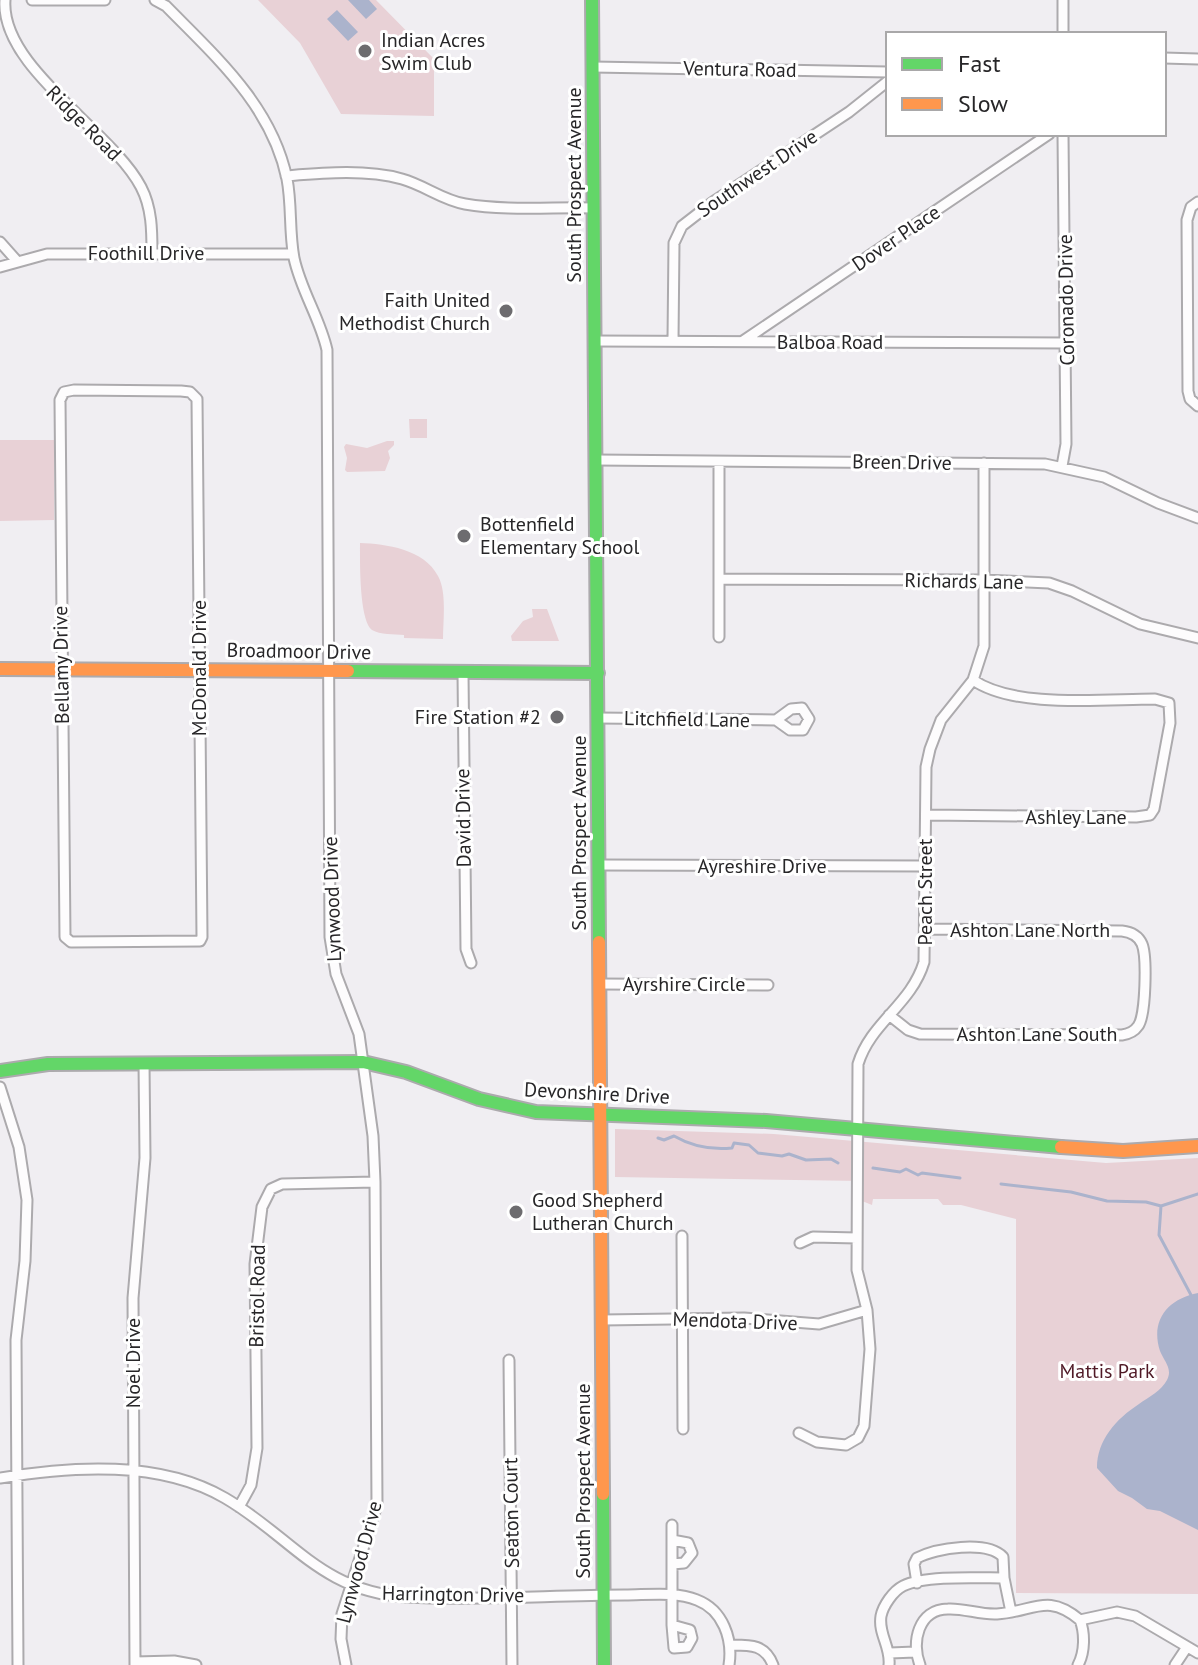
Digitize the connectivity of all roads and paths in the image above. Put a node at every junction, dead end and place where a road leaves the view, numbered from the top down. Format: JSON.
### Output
{"nodes":[{"id":1,"x":5,"y":0,"type":"edge"},
{"id":2,"x":32,"y":0,"type":"edge"},
{"id":3,"x":105,"y":0,"type":"edge"},
{"id":4,"x":155,"y":0,"type":"edge"},
{"id":5,"x":592,"y":0,"type":"edge"},
{"id":6,"x":1063,"y":0,"type":"edge"},
{"id":7,"x":1063,"y":32,"type":"edge"},
{"id":8,"x":1166,"y":58,"type":"edge"},
{"id":9,"x":1198,"y":59,"type":"edge"},
{"id":10,"x":593,"y":67,"type":"junction"},
{"id":11,"x":886,"y":72,"type":"edge"},
{"id":12,"x":886,"y":83,"type":"edge"},
{"id":13,"x":1046,"y":136,"type":"edge"},
{"id":14,"x":1063,"y":136,"type":"edge"},
{"id":15,"x":286,"y":176,"type":"junction"},
{"id":16,"x":1198,"y":202,"type":"edge"},
{"id":17,"x":593,"y":208,"type":"junction"},
{"id":18,"x":0,"y":242,"type":"edge"},
{"id":19,"x":152,"y":253,"type":"junction"},
{"id":20,"x":293,"y":254,"type":"junction"},
{"id":21,"x":16,"y":260,"type":"junction"},
{"id":22,"x":0,"y":267,"type":"edge"},
{"id":23,"x":673,"y":340,"type":"junction"},
{"id":24,"x":595,"y":341,"type":"junction"},
{"id":25,"x":743,"y":341,"type":"junction"},
{"id":26,"x":1065,"y":343,"type":"junction"},
{"id":27,"x":62,"y":394,"type":"joint"},
{"id":28,"x":1198,"y":406,"type":"edge"},
{"id":29,"x":596,"y":460,"type":"junction"},
{"id":30,"x":719,"y":462,"type":"junction"},
{"id":31,"x":984,"y":463,"type":"junction"},
{"id":32,"x":1062,"y":466,"type":"junction"},
{"id":33,"x":1198,"y":518,"type":"edge"},
{"id":34,"x":719,"y":579,"type":"junction"},
{"id":35,"x":984,"y":580,"type":"junction"},
{"id":36,"x":719,"y":637,"type":"dead end"},
{"id":37,"x":1198,"y":638,"type":"edge"},
{"id":38,"x":0,"y":669,"type":"edge"},
{"id":39,"x":62,"y":669,"type":"junction"},
{"id":40,"x":199,"y":670,"type":"junction"},
{"id":41,"x":329,"y":671,"type":"junction"},
{"id":42,"x":463,"y":673,"type":"junction"},
{"id":43,"x":598,"y":673,"type":"junction"},
{"id":44,"x":973,"y":680,"type":"junction"},
{"id":45,"x":598,"y":718,"type":"junction"},
{"id":46,"x":776,"y":720,"type":"dead end"},
{"id":47,"x":926,"y":815,"type":"junction"},
{"id":48,"x":599,"y":865,"type":"junction"},
{"id":49,"x":925,"y":866,"type":"junction"},
{"id":50,"x":926,"y":929,"type":"junction"},
{"id":51,"x":1133,"y":934,"type":"joint"},
{"id":52,"x":200,"y":941,"type":"joint"},
{"id":53,"x":471,"y":963,"type":"dead end"},
{"id":54,"x":600,"y":984,"type":"junction"},
{"id":55,"x":768,"y":985,"type":"dead end"},
{"id":56,"x":889,"y":1015,"type":"junction"},
{"id":57,"x":363,"y":1062,"type":"junction"},
{"id":58,"x":144,"y":1063,"type":"junction"},
{"id":59,"x":0,"y":1071,"type":"edge"},
{"id":60,"x":0,"y":1087,"type":"edge"},
{"id":61,"x":601,"y":1115,"type":"junction"},
{"id":62,"x":856,"y":1129,"type":"junction"},
{"id":63,"x":1198,"y":1146,"type":"edge"},
{"id":64,"x":375,"y":1182,"type":"junction"},
{"id":65,"x":682,"y":1236,"type":"dead end"},
{"id":66,"x":857,"y":1238,"type":"junction"},
{"id":67,"x":800,"y":1243,"type":"dead end"},
{"id":68,"x":867,"y":1310,"type":"junction"},
{"id":69,"x":683,"y":1318,"type":"junction"},
{"id":70,"x":602,"y":1320,"type":"junction"},
{"id":71,"x":509,"y":1360,"type":"dead end"},
{"id":72,"x":683,"y":1429,"type":"dead end"},
{"id":73,"x":799,"y":1433,"type":"dead end"},
{"id":74,"x":134,"y":1471,"type":"junction"},
{"id":75,"x":16,"y":1476,"type":"junction"},
{"id":76,"x":0,"y":1478,"type":"edge"},
{"id":77,"x":239,"y":1507,"type":"junction"},
{"id":78,"x":672,"y":1525,"type":"dead end"},
{"id":79,"x":672,"y":1540,"type":"junction"},
{"id":80,"x":672,"y":1564,"type":"junction"},
{"id":81,"x":1004,"y":1578,"type":"junction"},
{"id":82,"x":917,"y":1583,"type":"junction"},
{"id":83,"x":352,"y":1586,"type":"junction"},
{"id":84,"x":604,"y":1595,"type":"junction"},
{"id":85,"x":511,"y":1596,"type":"junction"},
{"id":86,"x":672,"y":1596,"type":"junction"},
{"id":87,"x":1011,"y":1612,"type":"junction"},
{"id":88,"x":1080,"y":1620,"type":"junction"},
{"id":89,"x":672,"y":1625,"type":"dead end"},
{"id":90,"x":730,"y":1645,"type":"junction"},
{"id":91,"x":1187,"y":1647,"type":"junction"},
{"id":92,"x":915,"y":1652,"type":"junction"},
{"id":93,"x":890,"y":1653,"type":"junction"},
{"id":94,"x":1198,"y":1653,"type":"edge"},
{"id":95,"x":135,"y":1663,"type":"edge"},
{"id":96,"x":1081,"y":1664,"type":"edge"},
{"id":97,"x":18,"y":1665,"type":"edge"},
{"id":98,"x":196,"y":1665,"type":"edge"},
{"id":99,"x":346,"y":1665,"type":"edge"},
{"id":100,"x":512,"y":1665,"type":"edge"},
{"id":101,"x":604,"y":1665,"type":"edge"},
{"id":102,"x":729,"y":1665,"type":"edge"},
{"id":103,"x":773,"y":1665,"type":"edge"},
{"id":104,"x":889,"y":1665,"type":"edge"},
{"id":105,"x":920,"y":1665,"type":"edge"},
{"id":106,"x":1175,"y":1665,"type":"edge"}],
"edges":[{"from":1,"to":19,"type":"street","name":"Ridge Road"},
{"from":2,"to":3,"type":"street"},
{"from":4,"to":15,"type":"street","name":"Lynwood Drive"},
{"from":5,"to":10,"type":"street","name":"South Prospect Avenue"},
{"from":6,"to":7,"type":"street"},
{"from":8,"to":9,"type":"street"},
{"from":10,"to":11,"type":"street","name":"Ventura Road"},
{"from":10,"to":17,"type":"street","name":"South Prospect Avenue"},
{"from":12,"to":23,"type":"street","name":"Southwest Drive"},
{"from":13,"to":25,"type":"street","name":"Dover Place"},
{"from":14,"to":26,"type":"street","name":"Coronado Drive"},
{"from":15,"to":17,"type":"street"},
{"from":15,"to":20,"type":"street","name":"Lynwood Drive"},
{"from":16,"to":28,"type":"street"},
{"from":17,"to":24,"type":"street","name":"South Prospect Avenue"},
{"from":18,"to":21,"type":"street"},
{"from":19,"to":20,"type":"street","name":"Foothill Drive"},
{"from":19,"to":21,"type":"street","name":"Foothill Drive"},
{"from":20,"to":41,"type":"street","name":"Lynwood Drive"},
{"from":21,"to":22,"type":"street","name":"Foothill Drive"},
{"from":23,"to":24,"type":"street","name":"Balboa Road"},
{"from":23,"to":25,"type":"street","name":"Balboa Road"},
{"from":24,"to":29,"type":"street","name":"South Prospect Avenue"},
{"from":25,"to":26,"type":"street","name":"Balboa Road"},
{"from":26,"to":32,"type":"street","name":"Coronado Drive"},
{"from":27,"to":39,"type":"street","name":"Bellamy Drive"},
{"from":27,"to":40,"type":"street","name":"McDonald Drive"},
{"from":29,"to":30,"type":"street","name":"Breen Drive"},
{"from":29,"to":43,"type":"street","name":"South Prospect Avenue"},
{"from":30,"to":31,"type":"street","name":"Breen Drive"},
{"from":30,"to":34,"type":"street"},
{"from":31,"to":32,"type":"street","name":"Breen Drive"},
{"from":31,"to":35,"type":"street","name":"Peach Street"},
{"from":32,"to":33,"type":"street","name":"Breen Drive"},
{"from":34,"to":35,"type":"street","name":"Richards Lane"},
{"from":34,"to":36,"type":"street"},
{"from":35,"to":37,"type":"street","name":"Richards Lane"},
{"from":35,"to":44,"type":"street","name":"Peach Street"},
{"from":38,"to":39,"type":"street","name":"Broadmoor Drive"},
{"from":39,"to":40,"type":"street","name":"Broadmoor Drive"},
{"from":39,"to":52,"type":"street","name":"Bellamy Drive"},
{"from":40,"to":41,"type":"street","name":"Broadmoor Drive"},
{"from":40,"to":52,"type":"street","name":"McDonald Drive"},
{"from":41,"to":42,"type":"street","name":"Broadmoor Drive"},
{"from":41,"to":57,"type":"street","name":"Lynwood Drive"},
{"from":42,"to":43,"type":"street","name":"Broadmoor Drive"},
{"from":42,"to":53,"type":"street","name":"David Drive"},
{"from":43,"to":45,"type":"street","name":"South Prospect Avenue"},
{"from":44,"to":47,"type":"street","name":"Peach Street"},
{"from":44,"to":47,"type":"street","name":"Ashley Lane"},
{"from":45,"to":46,"type":"street","name":"Litchfield Lane"},
{"from":45,"to":48,"type":"street","name":"South Prospect Avenue"},
{"from":47,"to":49,"type":"street","name":"Peach Street"},
{"from":48,"to":49,"type":"street","name":"Ayreshire Drive"},
{"from":48,"to":54,"type":"street","name":"South Prospect Avenue"},
{"from":49,"to":50,"type":"street","name":"Peach Street"},
{"from":50,"to":51,"type":"street","name":"Ashton Lane North"},
{"from":50,"to":56,"type":"street","name":"Peach Street"},
{"from":51,"to":56,"type":"street","name":"Ashton Lane South"},
{"from":54,"to":55,"type":"street","name":"Ayrshire Circle"},
{"from":54,"to":61,"type":"street","name":"South Prospect Avenue"},
{"from":56,"to":62,"type":"street","name":"Peach Street"},
{"from":57,"to":58,"type":"street","name":"Devonshire Drive"},
{"from":57,"to":61,"type":"street","name":"Devonshire Drive"},
{"from":57,"to":64,"type":"street","name":"Lynwood Drive"},
{"from":58,"to":59,"type":"street","name":"Devonshire Drive"},
{"from":58,"to":74,"type":"street","name":"Noel Drive"},
{"from":60,"to":75,"type":"street"},
{"from":61,"to":62,"type":"street","name":"Devonshire Drive"},
{"from":61,"to":70,"type":"street","name":"South Prospect Avenue"},
{"from":62,"to":63,"type":"street","name":"Devonshire Drive"},
{"from":62,"to":66,"type":"street","name":"Peach Street"},
{"from":64,"to":77,"type":"street","name":"Bristol Road"},
{"from":64,"to":83,"type":"street","name":"Lynwood Drive"},
{"from":65,"to":69,"type":"street"},
{"from":66,"to":67,"type":"street"},
{"from":66,"to":68,"type":"street","name":"Peach Street"},
{"from":68,"to":69,"type":"street","name":"Mendota Drive"},
{"from":68,"to":73,"type":"street","name":"Peach Street"},
{"from":69,"to":70,"type":"street","name":"Mendota Drive"},
{"from":69,"to":72,"type":"street"},
{"from":70,"to":84,"type":"street","name":"South Prospect Avenue"},
{"from":71,"to":85,"type":"street","name":"Seaton Court"},
{"from":74,"to":75,"type":"street","name":"Harrington Drive"},
{"from":74,"to":77,"type":"street","name":"Harrington Drive"},
{"from":74,"to":95,"type":"street","name":"Noel Drive"},
{"from":75,"to":76,"type":"street","name":"Harrington Drive"},
{"from":75,"to":97,"type":"street"},
{"from":77,"to":83,"type":"street","name":"Harrington Drive"},
{"from":78,"to":79,"type":"street"},
{"from":79,"to":80,"type":"street"},
{"from":79,"to":80,"type":"street"},
{"from":80,"to":86,"type":"street"},
{"from":81,"to":82,"type":"street"},
{"from":81,"to":82,"type":"street"},
{"from":81,"to":87,"type":"street"},
{"from":82,"to":93,"type":"street"},
{"from":83,"to":85,"type":"street","name":"Harrington Drive"},
{"from":83,"to":99,"type":"street","name":"Lynwood Drive"},
{"from":84,"to":85,"type":"street","name":"Harrington Drive"},
{"from":84,"to":86,"type":"street","name":"Harrington Drive"},
{"from":84,"to":101,"type":"street","name":"South Prospect Avenue"},
{"from":85,"to":100,"type":"street","name":"Seaton Court"},
{"from":86,"to":89,"type":"street"},
{"from":86,"to":90,"type":"street","name":"Harrington Drive"},
{"from":87,"to":88,"type":"street"},
{"from":87,"to":92,"type":"street"},
{"from":88,"to":91,"type":"street"},
{"from":88,"to":96,"type":"street"},
{"from":90,"to":102,"type":"street"},
{"from":90,"to":103,"type":"street"},
{"from":91,"to":94,"type":"street"},
{"from":91,"to":106,"type":"street"},
{"from":92,"to":93,"type":"street"},
{"from":92,"to":105,"type":"street"},
{"from":93,"to":104,"type":"street"},
{"from":95,"to":98,"type":"street"}]}
